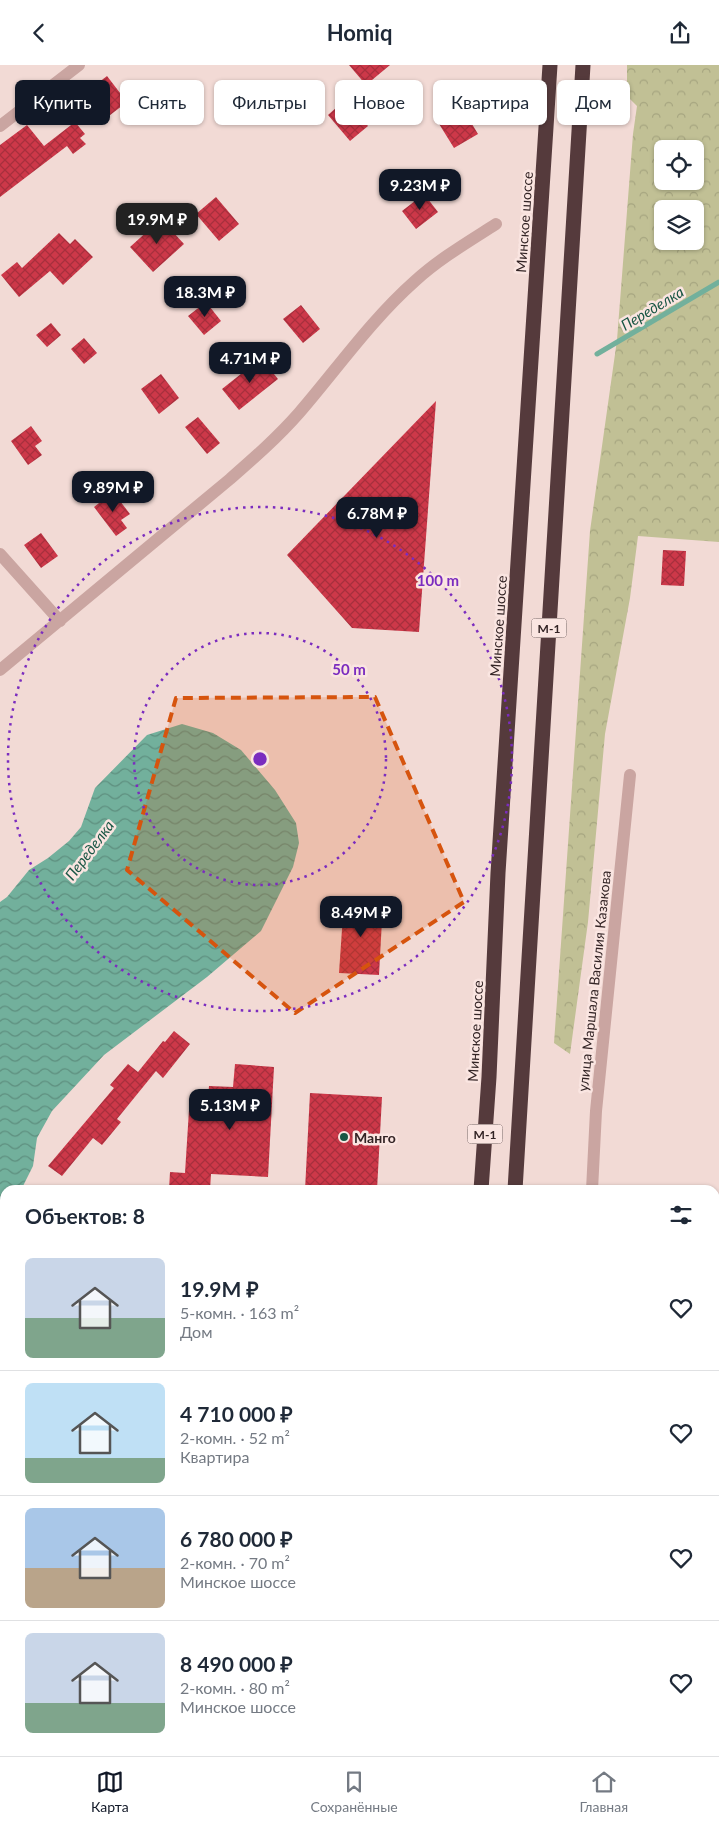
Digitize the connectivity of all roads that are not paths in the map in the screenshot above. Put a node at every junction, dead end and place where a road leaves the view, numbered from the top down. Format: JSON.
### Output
{"nodes":[{"id":1,"x":79,"y":65,"type":"edge"},
{"id":2,"x":550,"y":65,"type":"edge"},
{"id":3,"x":583,"y":65,"type":"edge"},
{"id":4,"x":0,"y":126,"type":"edge"},
{"id":5,"x":496,"y":224,"type":"dead end"},
{"id":6,"x":0,"y":554,"type":"edge"},
{"id":7,"x":60,"y":621,"type":"junction"},
{"id":8,"x":0,"y":670,"type":"edge"},
{"id":9,"x":630,"y":775,"type":"dead end"},
{"id":10,"x":481,"y":1185,"type":"edge"},
{"id":11,"x":515,"y":1185,"type":"edge"},
{"id":12,"x":592,"y":1185,"type":"edge"}],
"edges":[{"from":1,"to":4,"type":"street"},
{"from":2,"to":10,"type":"highway","name":"Минское шоссе","number":"М-1"},
{"from":3,"to":11,"type":"highway","number":"М-1"},
{"from":5,"to":7,"type":"street"},
{"from":6,"to":7,"type":"street"},
{"from":7,"to":8,"type":"street"},
{"from":9,"to":12,"type":"street","name":"улица Маршала Василия Казакова"}]}
